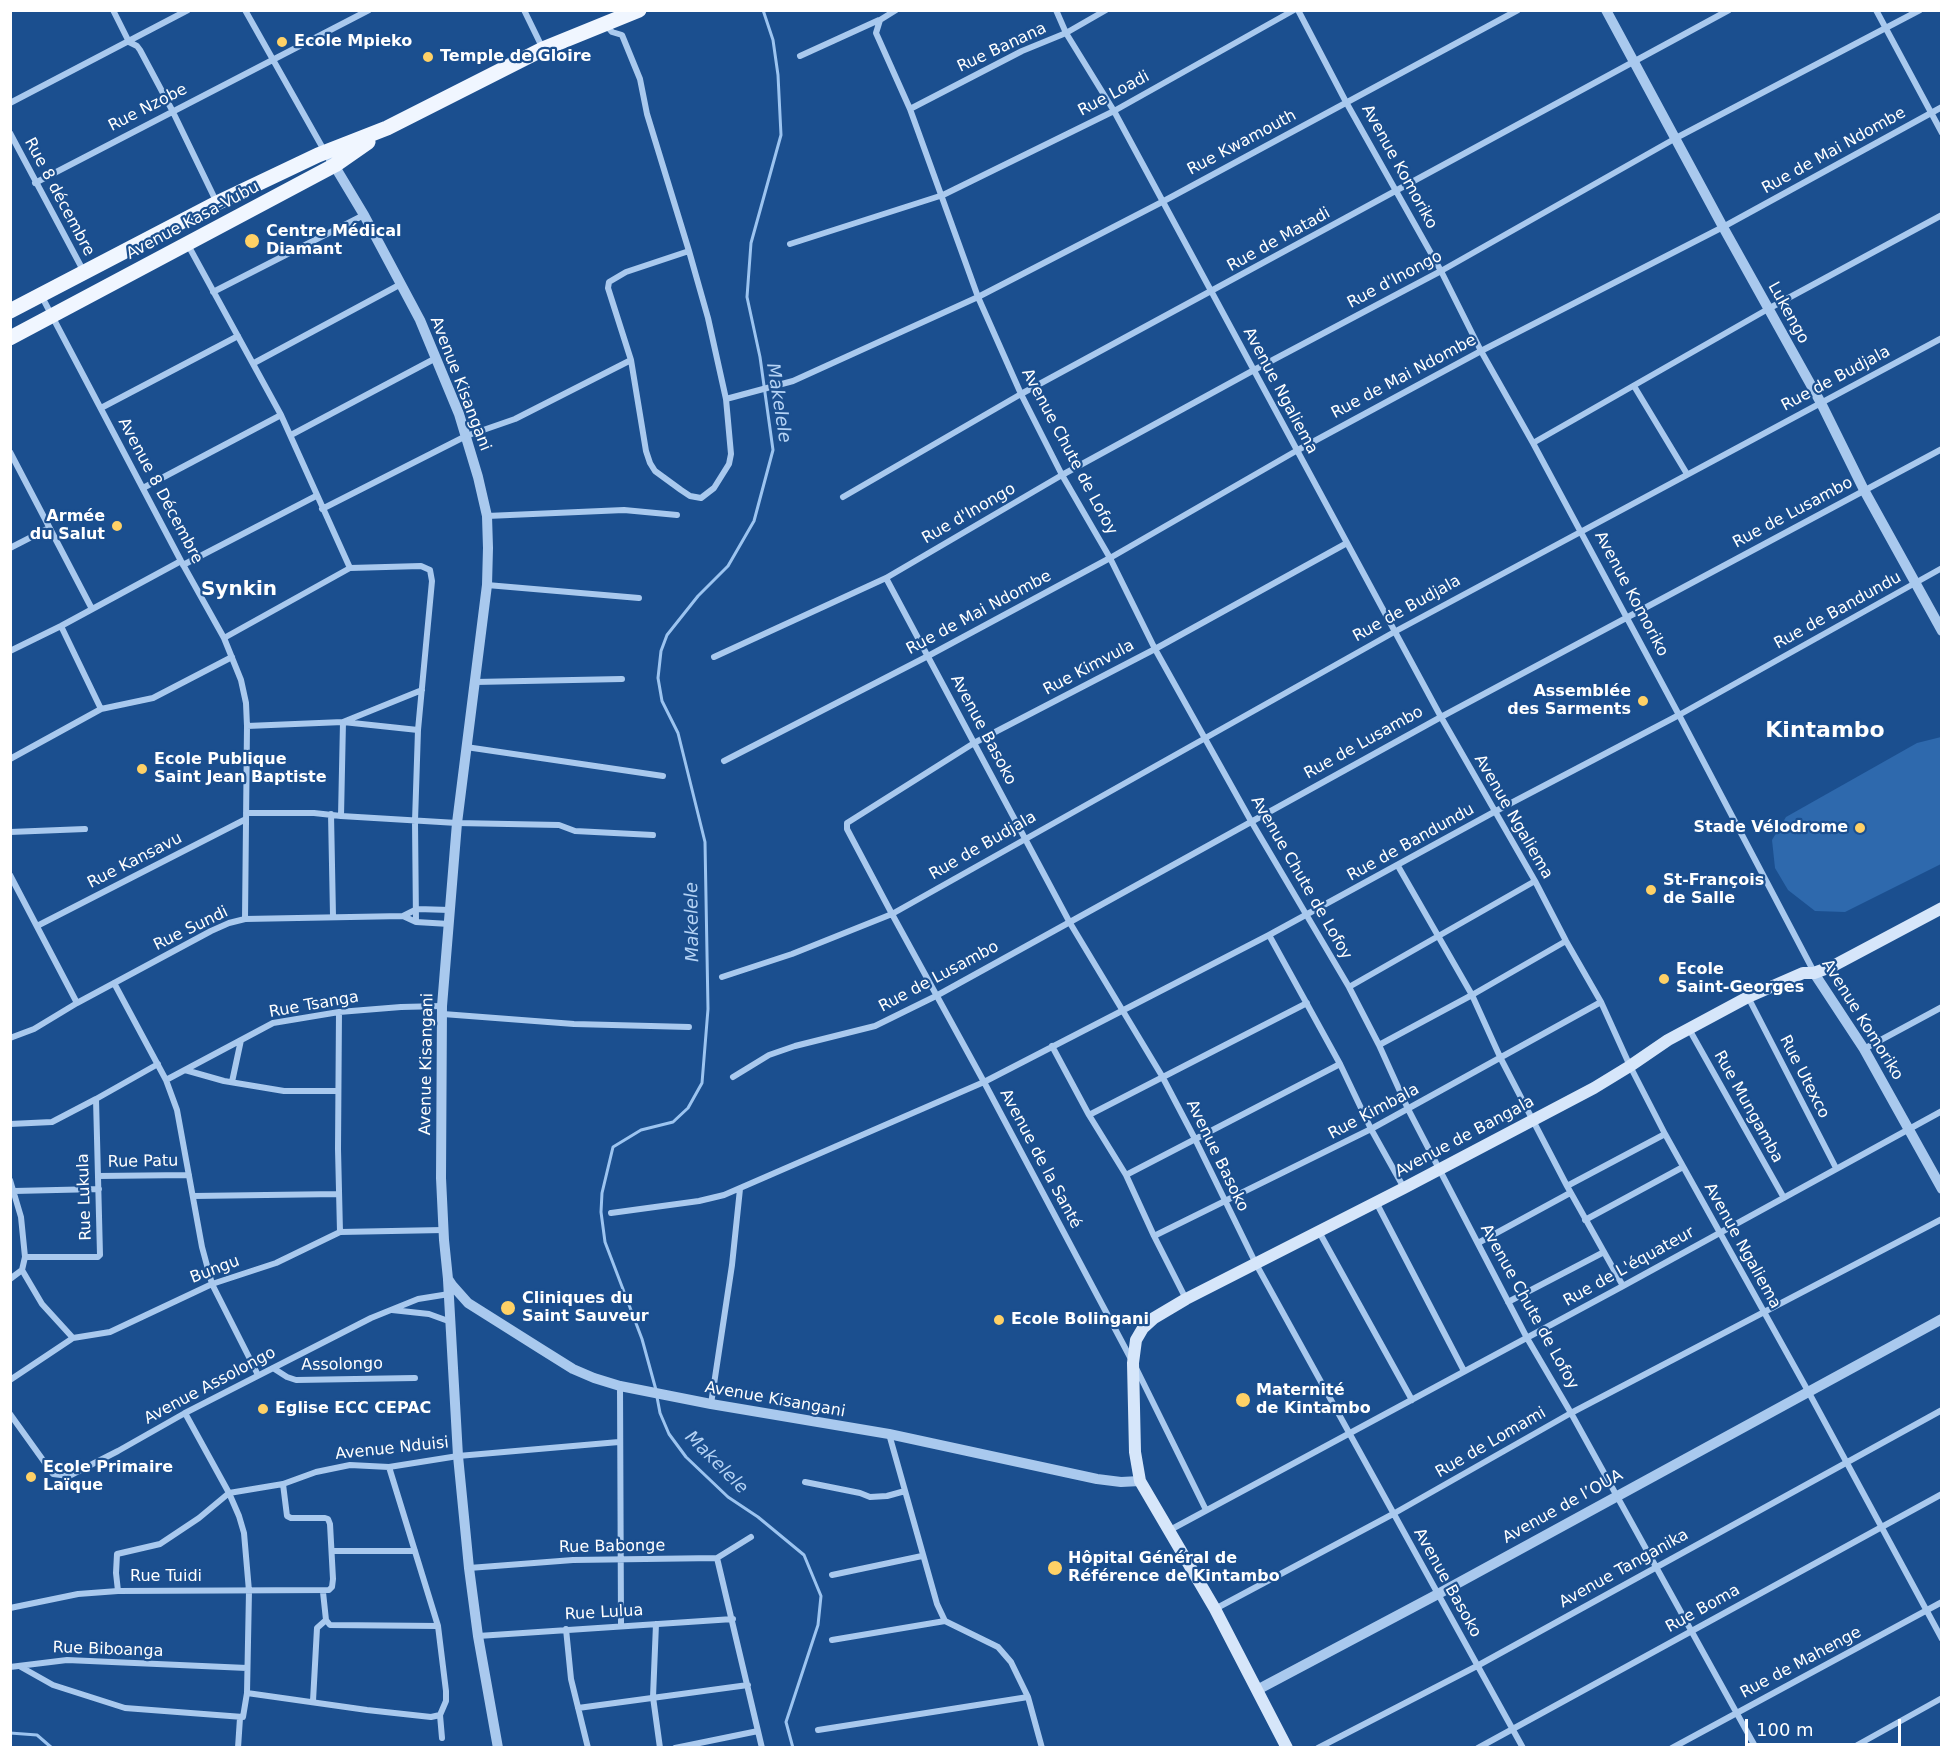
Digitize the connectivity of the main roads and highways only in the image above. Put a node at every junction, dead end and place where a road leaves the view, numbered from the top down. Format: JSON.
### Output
{"nodes":[{"id":1,"x":636,"y":12,"type":"edge"},
{"id":2,"x":387,"y":128,"type":"junction"},
{"id":3,"x":10,"y":311,"type":"edge"},
{"id":4,"x":10,"y":338,"type":"edge"},
{"id":5,"x":1941,"y":908,"type":"edge"},
{"id":6,"x":1287,"y":1748,"type":"edge"}],
"edges":[{"from":1,"to":2,"type":"main road","name":"Avenue Kasa-Vubu"},
{"from":2,"to":3,"type":"main road","name":"Avenue Kasa-Vubu"},
{"from":2,"to":4,"type":"main road","name":"Avenue Kasa-Vubu"},
{"from":5,"to":6,"type":"main road","name":"Avenue de Bangala"}]}
